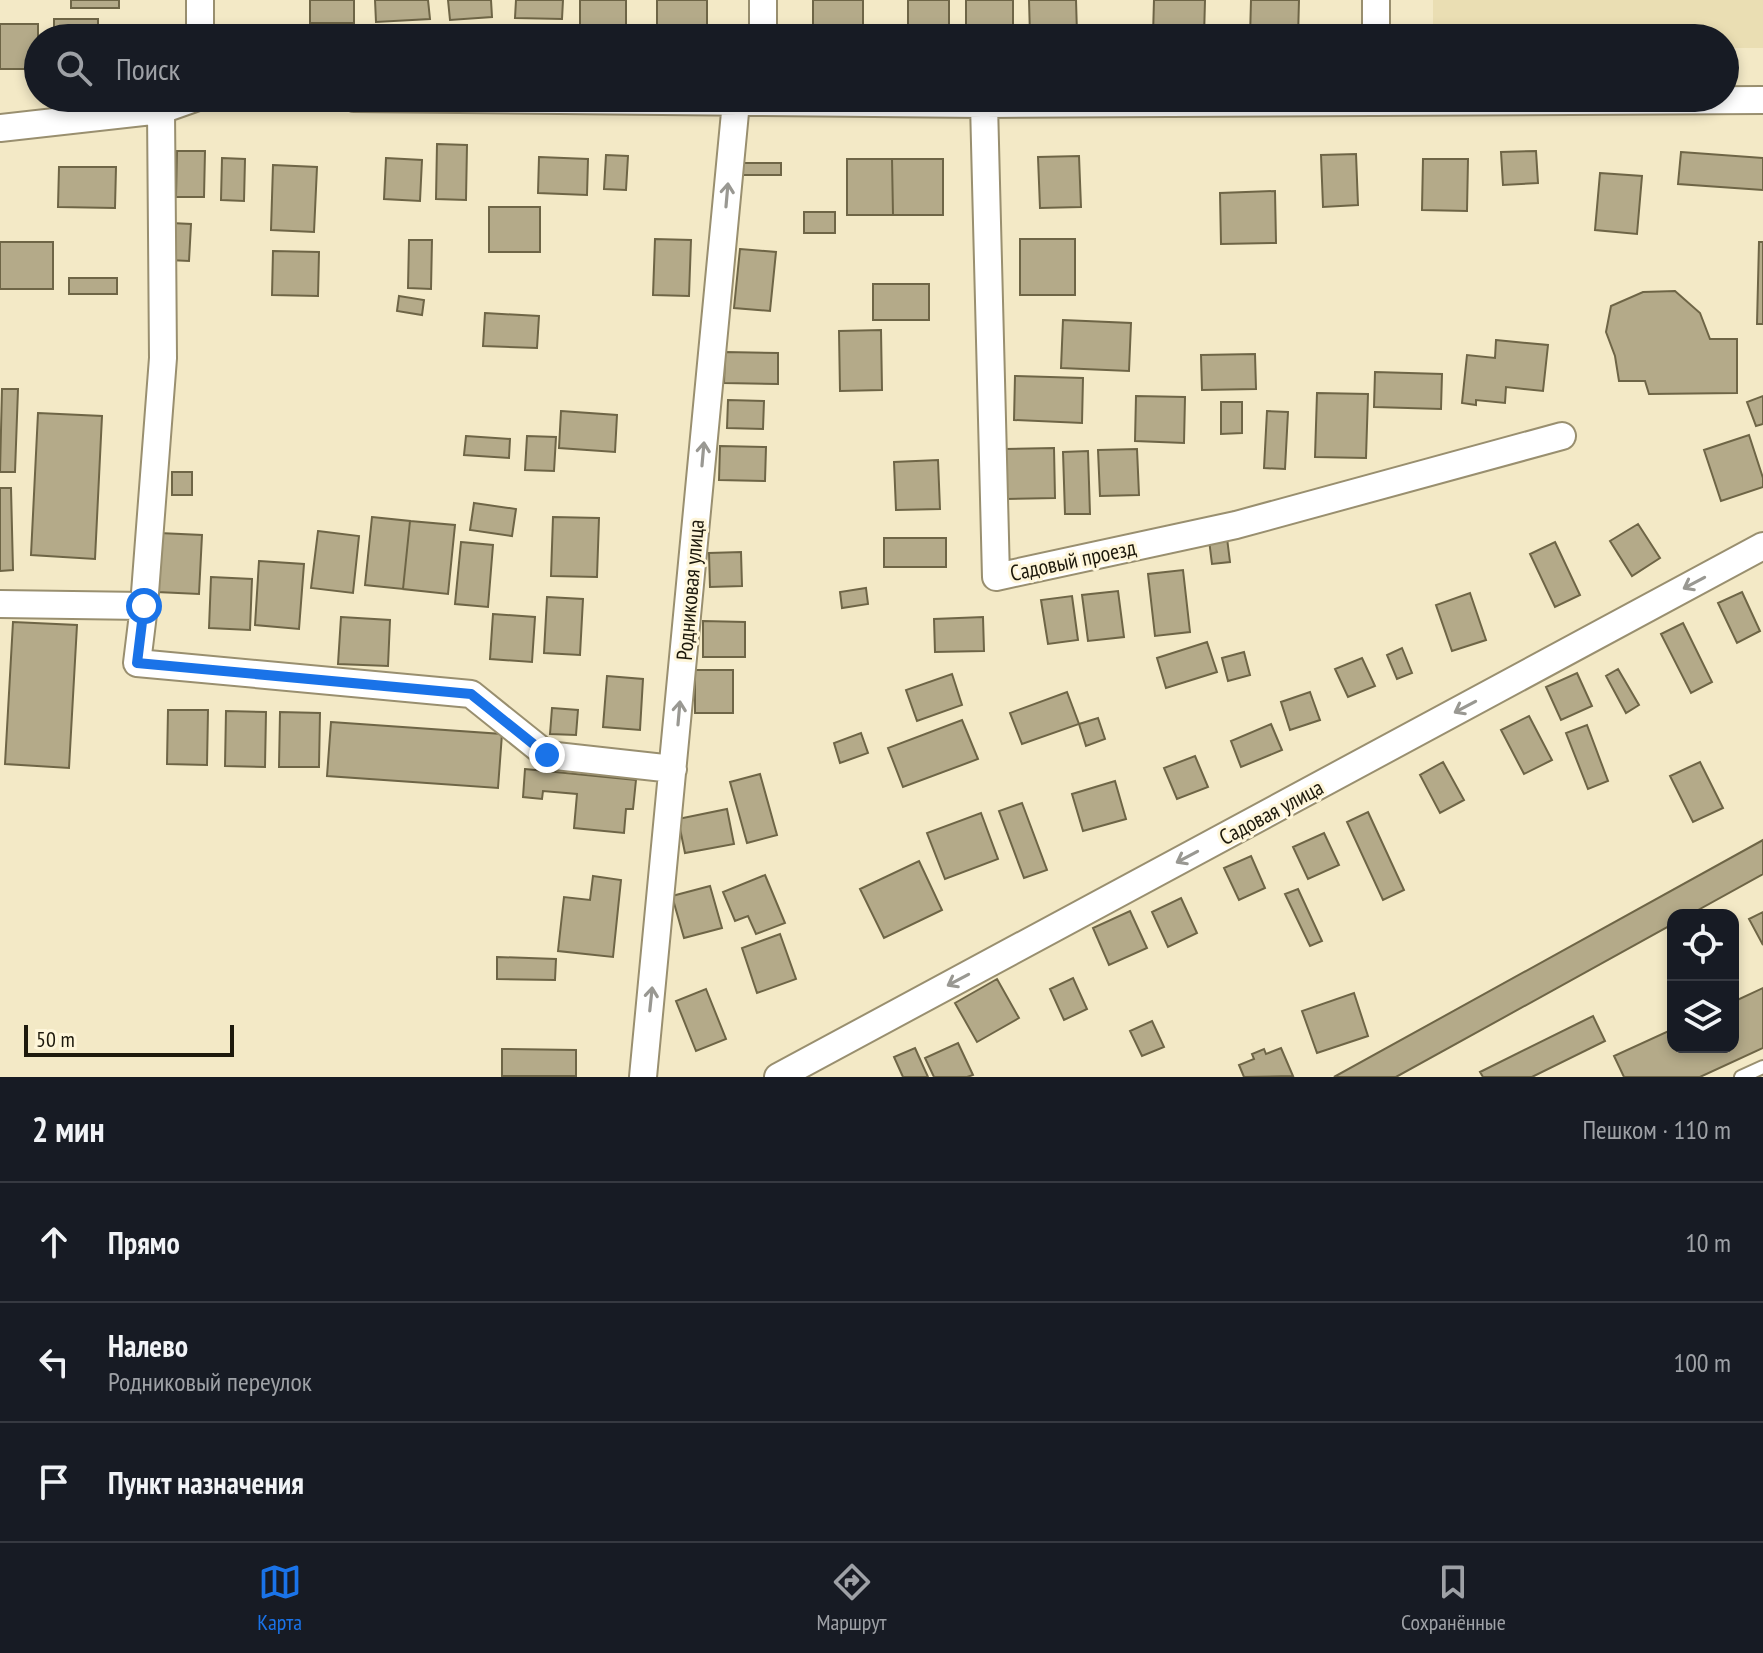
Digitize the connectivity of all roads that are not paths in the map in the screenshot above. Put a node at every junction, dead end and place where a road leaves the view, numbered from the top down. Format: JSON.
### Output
{"nodes":[{"id":1,"x":200,"y":0,"type":"edge"},
{"id":2,"x":763,"y":0,"type":"edge"},
{"id":3,"x":1376,"y":0,"type":"edge"},
{"id":4,"x":200,"y":24,"type":"edge"},
{"id":5,"x":763,"y":24,"type":"edge"},
{"id":6,"x":1376,"y":24,"type":"edge"},
{"id":7,"x":1739,"y":100,"type":"edge"},
{"id":8,"x":1763,"y":100,"type":"edge"},
{"id":9,"x":143,"y":112,"type":"edge"},
{"id":10,"x":161,"y":112,"type":"edge"},
{"id":11,"x":752,"y":112,"type":"edge"},
{"id":12,"x":984,"y":112,"type":"edge"},
{"id":13,"x":0,"y":128,"type":"edge"},
{"id":14,"x":1562,"y":436,"type":"dead end"},
{"id":15,"x":1763,"y":546,"type":"edge"},
{"id":16,"x":0,"y":604,"type":"edge"},
{"id":17,"x":144,"y":606,"type":"junction"},
{"id":18,"x":673,"y":769,"type":"junction"},
{"id":19,"x":1763,"y":1067,"type":"edge"},
{"id":20,"x":643,"y":1077,"type":"edge"},
{"id":21,"x":778,"y":1077,"type":"edge"},
{"id":22,"x":1741,"y":1077,"type":"edge"}],
"edges":[{"from":1,"to":4,"type":"street"},
{"from":2,"to":5,"type":"street"},
{"from":3,"to":6,"type":"street"},
{"from":7,"to":8,"type":"street"},
{"from":9,"to":13,"type":"street"},
{"from":10,"to":17,"type":"street"},
{"from":18,"to":11,"type":"street","name":"Родниковая улица","one_way":true},
{"from":12,"to":14,"type":"street","name":"Садовый проезд"},
{"from":15,"to":21,"type":"street","name":"Садовая улица","one_way":true},
{"from":16,"to":17,"type":"street"},
{"from":17,"to":18,"type":"street"},
{"from":20,"to":18,"type":"street","name":"Родниковая улица","one_way":true},
{"from":19,"to":22,"type":"lane"}]}
